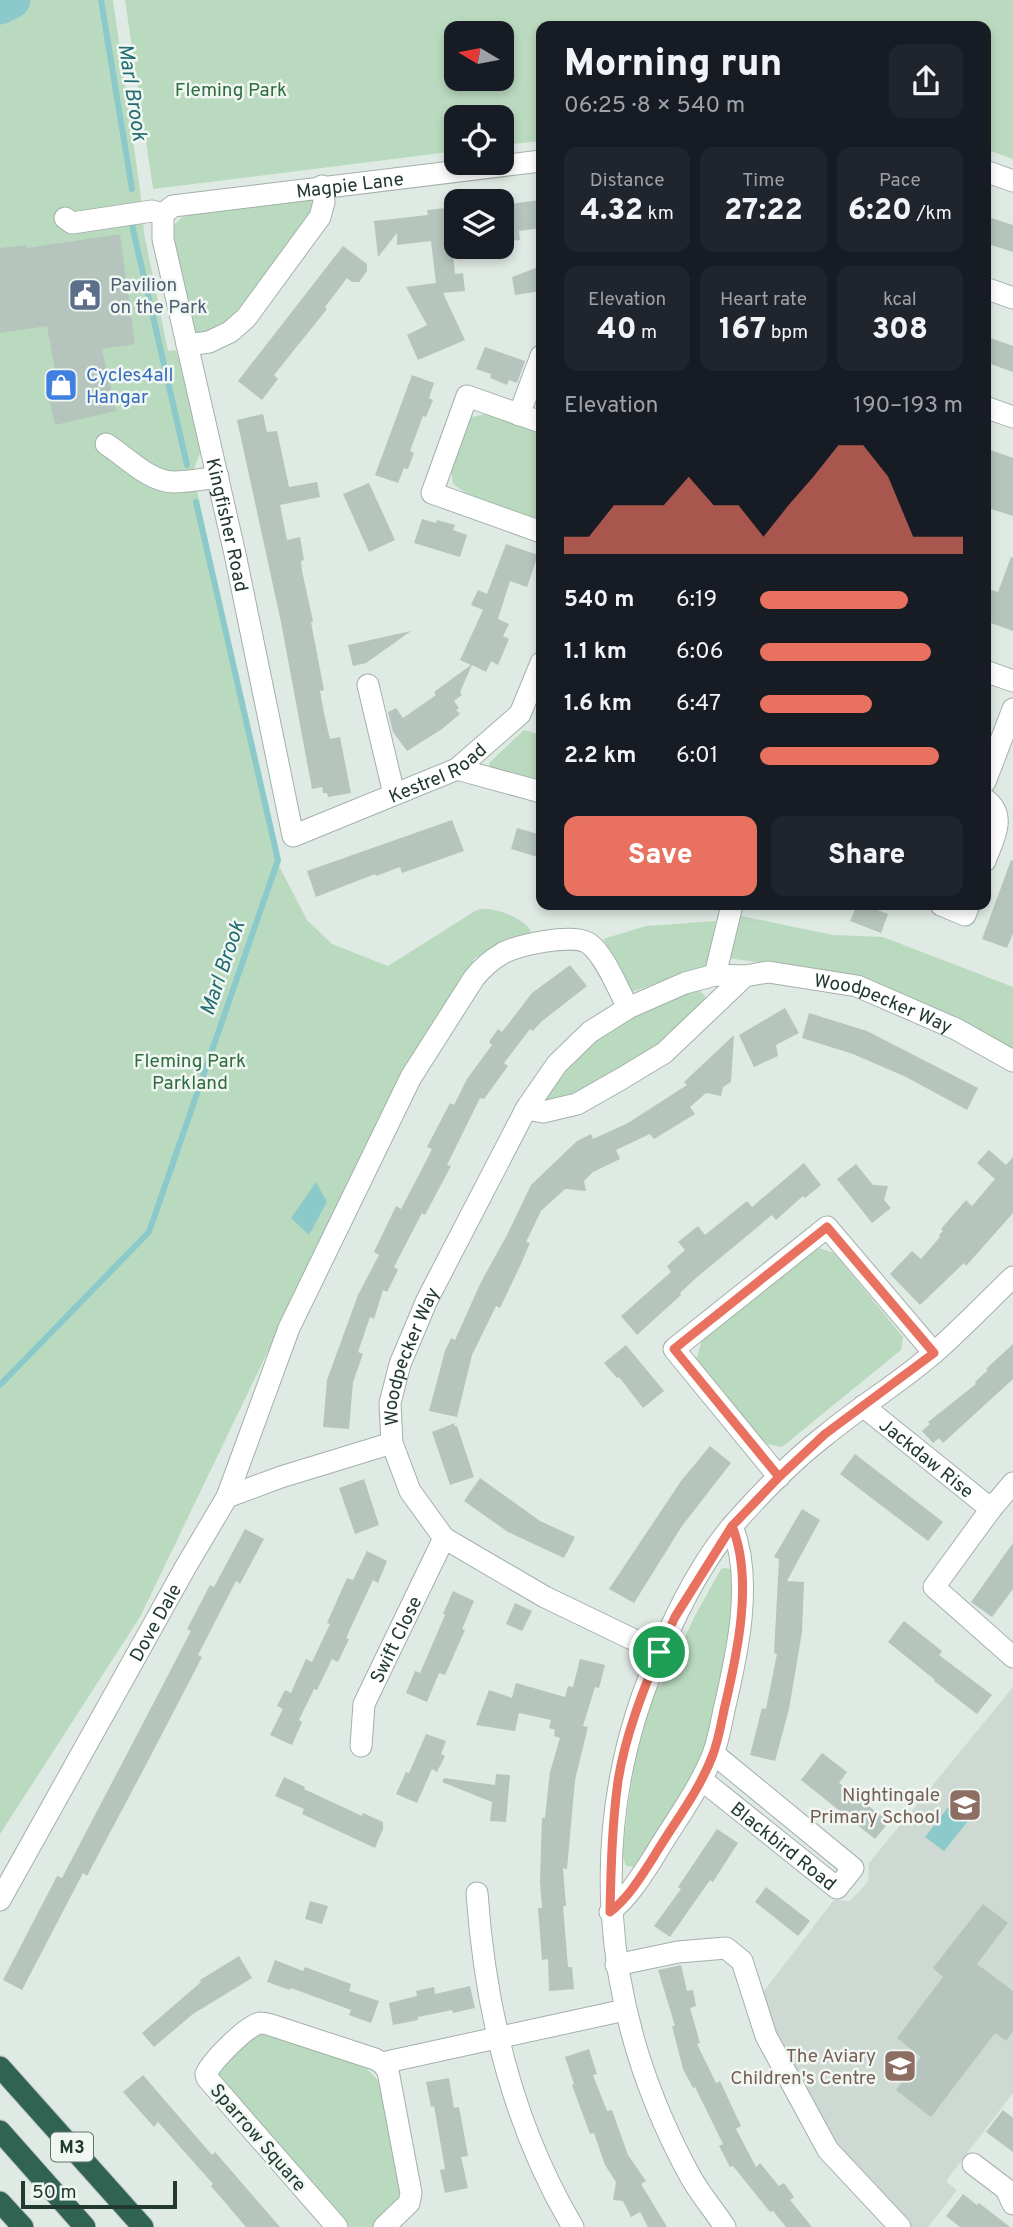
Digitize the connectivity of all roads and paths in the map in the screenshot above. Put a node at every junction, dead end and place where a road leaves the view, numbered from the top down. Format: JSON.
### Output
{"nodes":[{"id":1,"x":536,"y":162,"type":"edge"},
{"id":2,"x":991,"y":173,"type":"edge"},
{"id":3,"x":1013,"y":181,"type":"edge"},
{"id":4,"x":322,"y":186,"type":"junction"},
{"id":5,"x":163,"y":214,"type":"junction"},
{"id":6,"x":65,"y":218,"type":"dead end"},
{"id":7,"x":991,"y":290,"type":"edge"},
{"id":8,"x":1013,"y":298,"type":"edge"},
{"id":9,"x":187,"y":345,"type":"junction"},
{"id":10,"x":536,"y":369,"type":"edge"},
{"id":11,"x":991,"y":409,"type":"edge"},
{"id":12,"x":519,"y":415,"type":"junction"},
{"id":13,"x":1013,"y":417,"type":"edge"},
{"id":14,"x":536,"y":420,"type":"edge"},
{"id":15,"x":106,"y":444,"type":"dead end"},
{"id":16,"x":218,"y":477,"type":"junction"},
{"id":17,"x":536,"y":529,"type":"edge"},
{"id":18,"x":991,"y":673,"type":"edge"},
{"id":19,"x":536,"y":675,"type":"edge"},
{"id":20,"x":1013,"y":681,"type":"edge"},
{"id":21,"x":368,"y":685,"type":"dead end"},
{"id":22,"x":1013,"y":709,"type":"edge"},
{"id":23,"x":520,"y":714,"type":"junction"},
{"id":24,"x":536,"y":719,"type":"edge"},
{"id":25,"x":991,"y":766,"type":"edge"},
{"id":26,"x":457,"y":769,"type":"junction"},
{"id":27,"x":536,"y":791,"type":"edge"},
{"id":28,"x":394,"y":794,"type":"junction"},
{"id":29,"x":991,"y":804,"type":"edge"},
{"id":30,"x":293,"y":835,"type":"joint"},
{"id":31,"x":991,"y":844,"type":"edge"},
{"id":32,"x":731,"y":910,"type":"edge"},
{"id":33,"x":953,"y":910,"type":"edge"},
{"id":34,"x":967,"y":910,"type":"edge"},
{"id":35,"x":715,"y":975,"type":"junction"},
{"id":36,"x":746,"y":976,"type":"junction"},
{"id":37,"x":628,"y":1008,"type":"junction"},
{"id":38,"x":1013,"y":1061,"type":"edge"},
{"id":39,"x":526,"y":1109,"type":"junction"},
{"id":40,"x":1013,"y":1277,"type":"edge"},
{"id":41,"x":934,"y":1353,"type":"junction"},
{"id":42,"x":863,"y":1406,"type":"junction"},
{"id":43,"x":392,"y":1443,"type":"junction"},
{"id":44,"x":779,"y":1477,"type":"junction"},
{"id":45,"x":1013,"y":1483,"type":"edge"},
{"id":46,"x":227,"y":1497,"type":"junction"},
{"id":47,"x":991,"y":1509,"type":"junction"},
{"id":48,"x":732,"y":1526,"type":"junction"},
{"id":49,"x":444,"y":1538,"type":"junction"},
{"id":50,"x":659,"y":1652,"type":"junction"},
{"id":51,"x":1013,"y":1657,"type":"edge"},
{"id":52,"x":361,"y":1746,"type":"dead end"},
{"id":53,"x":714,"y":1754,"type":"junction"},
{"id":54,"x":702,"y":1780,"type":"junction"},
{"id":55,"x":477,"y":1893,"type":"dead end"},
{"id":56,"x":0,"y":1900,"type":"edge"},
{"id":57,"x":610,"y":1912,"type":"junction"},
{"id":58,"x":616,"y":1965,"type":"junction"},
{"id":59,"x":625,"y":2010,"type":"junction"},
{"id":60,"x":497,"y":2039,"type":"junction"},
{"id":61,"x":383,"y":2063,"type":"junction"},
{"id":62,"x":0,"y":2067,"type":"edge"},
{"id":63,"x":0,"y":2131,"type":"edge"},
{"id":64,"x":973,"y":2164,"type":"dead end"},
{"id":65,"x":0,"y":2202,"type":"edge"},
{"id":66,"x":1013,"y":2204,"type":"edge"},
{"id":67,"x":23,"y":2227,"type":"edge"},
{"id":68,"x":86,"y":2227,"type":"edge"},
{"id":69,"x":143,"y":2227,"type":"edge"},
{"id":70,"x":337,"y":2227,"type":"edge"},
{"id":71,"x":384,"y":2227,"type":"edge"},
{"id":72,"x":573,"y":2227,"type":"edge"},
{"id":73,"x":725,"y":2227,"type":"edge"},
{"id":74,"x":900,"y":2227,"type":"edge"}],
"edges":[{"from":1,"to":4,"type":"street","name":"Magpie Lane"},
{"from":2,"to":3,"type":"street"},
{"from":4,"to":5,"type":"street","name":"Magpie Lane"},
{"from":4,"to":9,"type":"street"},
{"from":5,"to":6,"type":"street","name":"Magpie Lane"},
{"from":5,"to":9,"type":"street","name":"Kingfisher Road"},
{"from":7,"to":8,"type":"street"},
{"from":9,"to":16,"type":"street","name":"Kingfisher Road"},
{"from":10,"to":12,"type":"street"},
{"from":11,"to":13,"type":"street"},
{"from":12,"to":14,"type":"street"},
{"from":12,"to":17,"type":"street"},
{"from":15,"to":16,"type":"street"},
{"from":16,"to":30,"type":"street","name":"Kingfisher Road"},
{"from":18,"to":20,"type":"street"},
{"from":19,"to":23,"type":"street","name":"Kestrel Road"},
{"from":21,"to":28,"type":"street"},
{"from":22,"to":25,"type":"street"},
{"from":23,"to":24,"type":"street"},
{"from":23,"to":26,"type":"street","name":"Kestrel Road"},
{"from":26,"to":27,"type":"street"},
{"from":26,"to":28,"type":"street","name":"Kestrel Road"},
{"from":28,"to":30,"type":"street","name":"Kestrel Road"},
{"from":29,"to":31,"type":"street"},
{"from":32,"to":35,"type":"street"},
{"from":33,"to":34,"type":"street"},
{"from":35,"to":36,"type":"street","name":"Woodpecker Way"},
{"from":35,"to":37,"type":"street","name":"Woodpecker Way"},
{"from":36,"to":38,"type":"street","name":"Woodpecker Way"},
{"from":36,"to":39,"type":"street"},
{"from":37,"to":39,"type":"street","name":"Woodpecker Way"},
{"from":37,"to":46,"type":"street","name":"Dove Dale"},
{"from":39,"to":43,"type":"street","name":"Woodpecker Way"},
{"from":40,"to":41,"type":"street"},
{"from":41,"to":42,"type":"street"},
{"from":41,"to":44,"type":"street"},
{"from":42,"to":44,"type":"street"},
{"from":42,"to":47,"type":"street","name":"Jackdaw Rise"},
{"from":43,"to":46,"type":"street"},
{"from":43,"to":49,"type":"street","name":"Woodpecker Way"},
{"from":44,"to":48,"type":"street"},
{"from":45,"to":47,"type":"street","name":"Jackdaw Rise"},
{"from":46,"to":56,"type":"street","name":"Dove Dale"},
{"from":47,"to":51,"type":"street","name":"Jackdaw Rise"},
{"from":48,"to":50,"type":"street"},
{"from":48,"to":53,"type":"street"},
{"from":49,"to":50,"type":"street","name":"Woodpecker Way"},
{"from":49,"to":52,"type":"street","name":"Swift Close"},
{"from":50,"to":57,"type":"street"},
{"from":53,"to":54,"type":"street"},
{"from":53,"to":54,"type":"street","name":"Blackbird Road"},
{"from":54,"to":57,"type":"street"},
{"from":55,"to":60,"type":"street"},
{"from":57,"to":58,"type":"street"},
{"from":58,"to":59,"type":"street"},
{"from":58,"to":74,"type":"street"},
{"from":59,"to":60,"type":"street"},
{"from":59,"to":73,"type":"street"},
{"from":60,"to":61,"type":"street"},
{"from":60,"to":72,"type":"street"},
{"from":61,"to":70,"type":"street","name":"Sparrow Square"},
{"from":61,"to":71,"type":"street"},
{"from":62,"to":69,"type":"highway","number":"M3"},
{"from":63,"to":68,"type":"highway","number":"M3"},
{"from":64,"to":66,"type":"street"},
{"from":65,"to":67,"type":"highway"}]}
